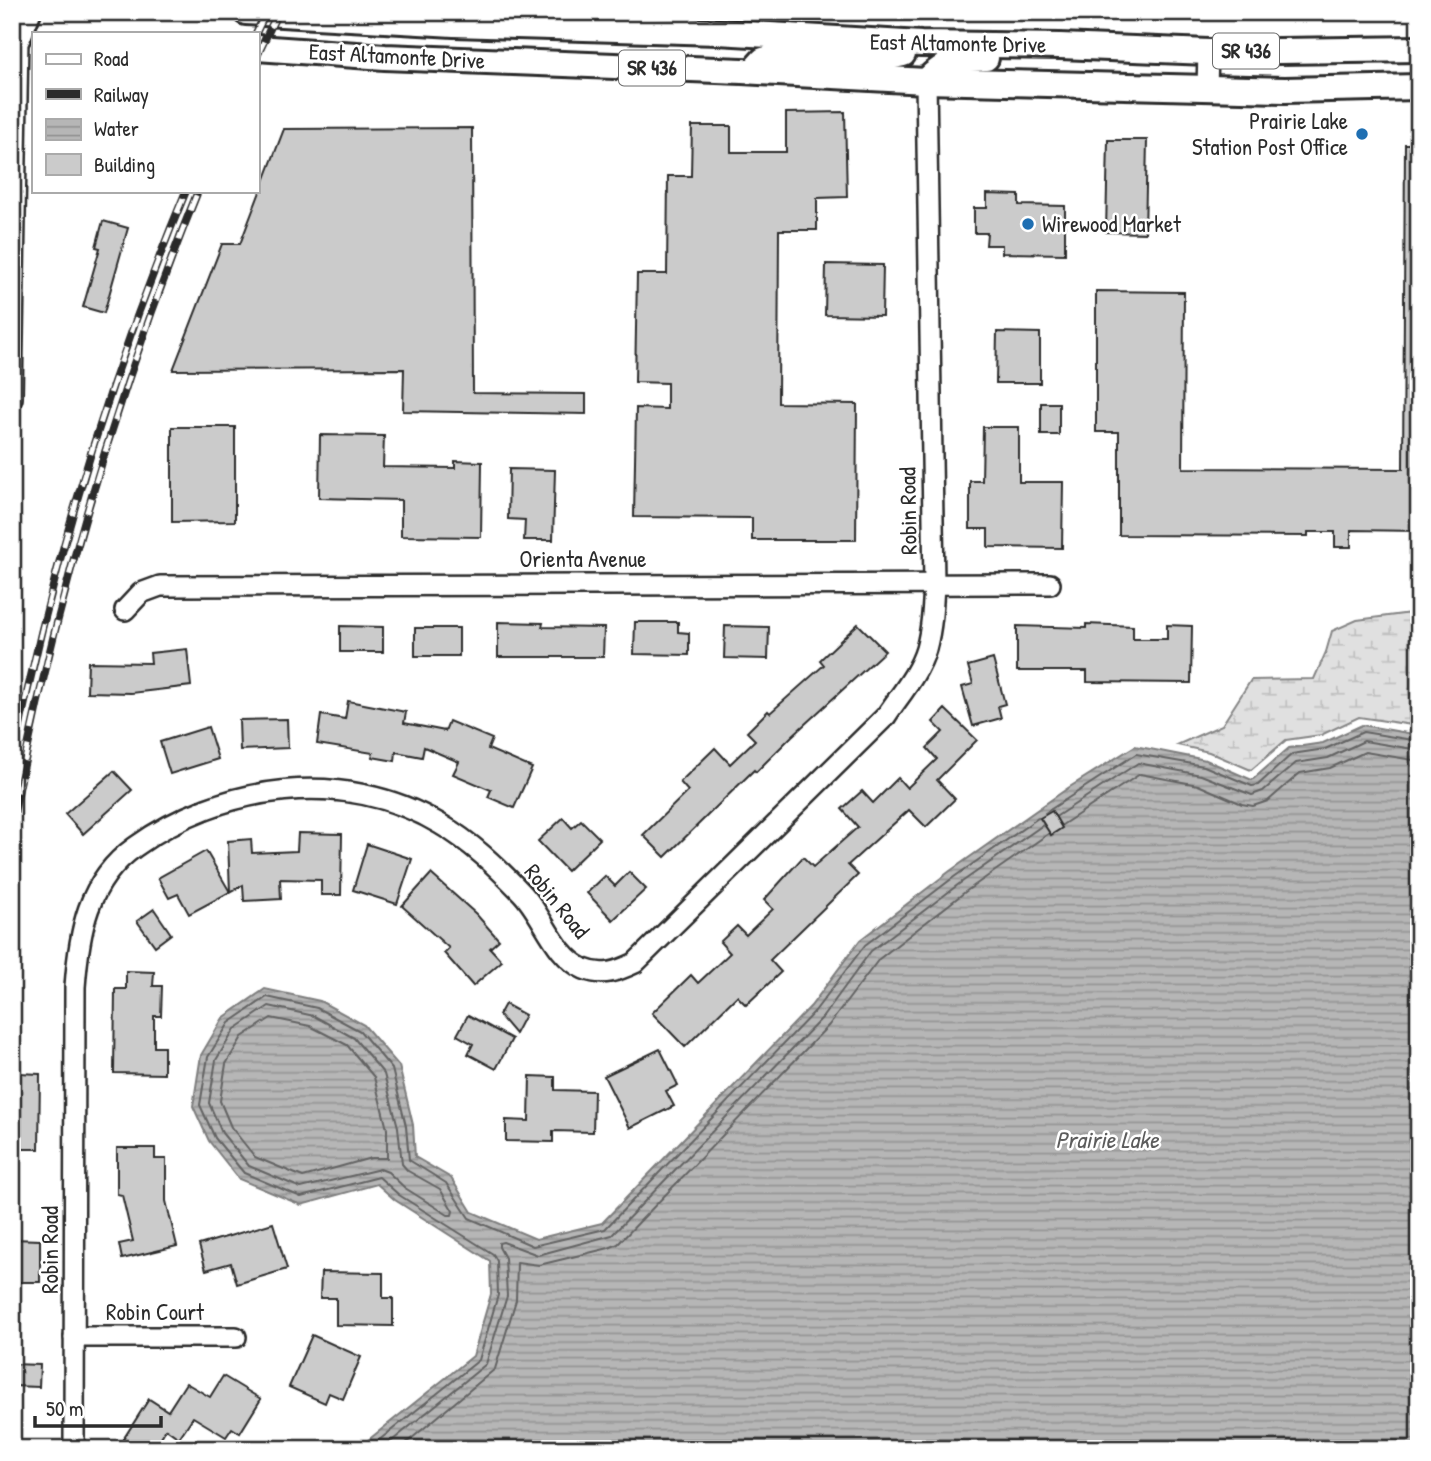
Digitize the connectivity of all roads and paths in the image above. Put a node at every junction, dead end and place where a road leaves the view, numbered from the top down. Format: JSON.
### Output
{"nodes":[{"id":1,"x":28,"y":12,"type":"edge"},
{"id":2,"x":246,"y":12,"type":"edge"},
{"id":3,"x":319,"y":14,"type":"edge"},
{"id":4,"x":531,"y":27,"type":"junction"},
{"id":5,"x":618,"y":30,"type":"junction"},
{"id":6,"x":19,"y":34,"type":"edge"},
{"id":7,"x":921,"y":44,"type":"junction"},
{"id":8,"x":1060,"y":46,"type":"junction"},
{"id":9,"x":259,"y":48,"type":"edge"},
{"id":10,"x":1419,"y":49,"type":"edge"},
{"id":11,"x":1208,"y":52,"type":"junction"},
{"id":12,"x":482,"y":62,"type":"junction"},
{"id":13,"x":564,"y":65,"type":"junction"},
{"id":14,"x":753,"y":71,"type":"junction"},
{"id":15,"x":926,"y":81,"type":"junction"},
{"id":16,"x":1419,"y":87,"type":"edge"},
{"id":17,"x":1207,"y":88,"type":"junction"},
{"id":18,"x":12,"y":398,"type":"edge"},
{"id":19,"x":934,"y":583,"type":"junction"},
{"id":20,"x":1051,"y":584,"type":"dead end"},
{"id":21,"x":125,"y":610,"type":"dead end"},
{"id":22,"x":236,"y":1336,"type":"dead end"},
{"id":23,"x":74,"y":1337,"type":"junction"},
{"id":24,"x":74,"y":1449,"type":"edge"}],
"edges":[{"from":1,"to":6,"type":"main road"},
{"from":2,"to":3,"type":"main road","name":"East Altamonte Drive","number":"SR 436"},
{"from":3,"to":4,"type":"main road","name":"East Altamonte Drive","number":"SR 436"},
{"from":4,"to":5,"type":"main road","name":"East Altamonte Drive","number":"SR 436"},
{"from":4,"to":12,"type":"main road"},
{"from":5,"to":7,"type":"main road","name":"East Altamonte Drive","number":"SR 436"},
{"from":5,"to":13,"type":"main road"},
{"from":6,"to":18,"type":"street"},
{"from":7,"to":8,"type":"main road","name":"East Altamonte Drive","number":"SR 436"},
{"from":7,"to":14,"type":"main road"},
{"from":8,"to":11,"type":"main road","name":"East Altamonte Drive","number":"SR 436"},
{"from":8,"to":15,"type":"main road"},
{"from":9,"to":12,"type":"main road","name":"East Altamonte Drive","number":"SR 436"},
{"from":10,"to":11,"type":"main road","name":"East Altamonte Drive","number":"SR 436"},
{"from":11,"to":17,"type":"street"},
{"from":12,"to":13,"type":"main road","name":"East Altamonte Drive","number":"SR 436"},
{"from":13,"to":14,"type":"main road","name":"East Altamonte Drive","number":"SR 436"},
{"from":14,"to":15,"type":"main road","name":"East Altamonte Drive","number":"SR 436"},
{"from":15,"to":17,"type":"main road","name":"East Altamonte Drive","number":"SR 436"},
{"from":15,"to":19,"type":"street","name":"Robin Road"},
{"from":16,"to":17,"type":"main road","name":"East Altamonte Drive","number":"SR 436"},
{"from":19,"to":20,"type":"street","name":"Orienta Avenue"},
{"from":19,"to":21,"type":"street","name":"Orienta Avenue"},
{"from":19,"to":23,"type":"street","name":"Robin Road"},
{"from":22,"to":23,"type":"street","name":"Robin Court"},
{"from":23,"to":24,"type":"street","name":"Robin Road"}]}
